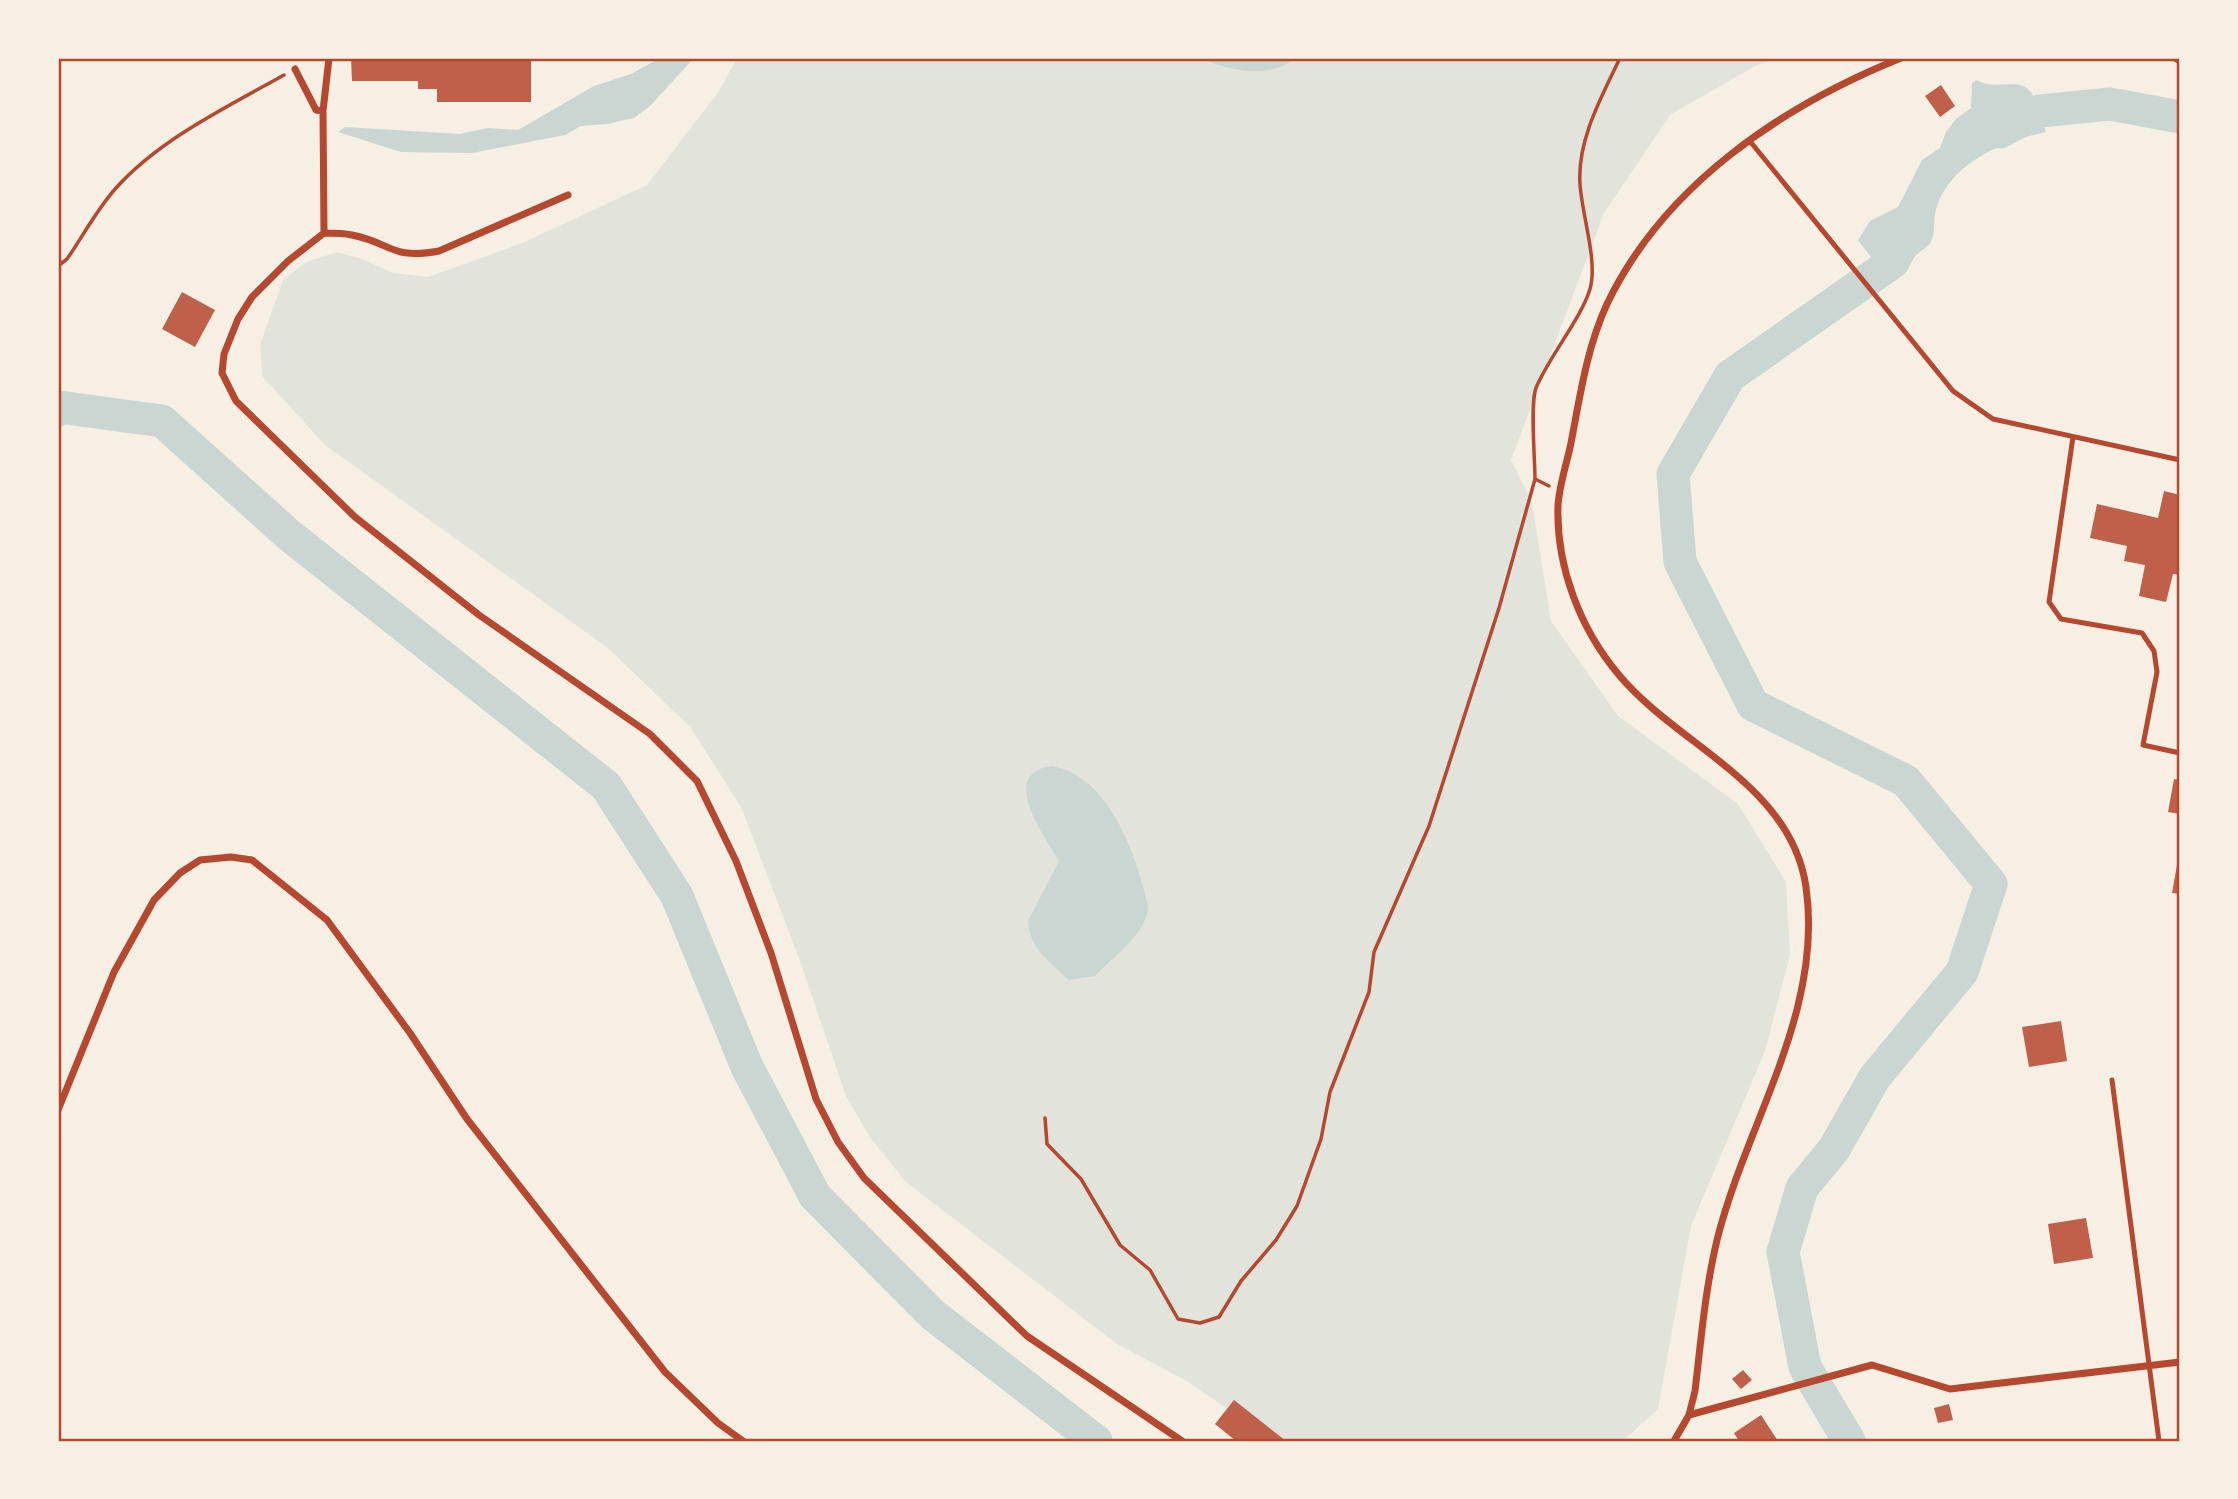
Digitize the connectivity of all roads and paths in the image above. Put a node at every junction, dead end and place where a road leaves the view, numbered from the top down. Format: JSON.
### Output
{"nodes":[{"id":1,"x":329,"y":58,"type":"edge"},
{"id":2,"x":1620,"y":58,"type":"edge"},
{"id":3,"x":1901,"y":58,"type":"edge"},
{"id":4,"x":2175,"y":58,"type":"edge"},
{"id":5,"x":2180,"y":61,"type":"edge"},
{"id":6,"x":295,"y":69,"type":"joint"},
{"id":7,"x":323,"y":111,"type":"junction"},
{"id":8,"x":1749,"y":140,"type":"junction"},
{"id":9,"x":568,"y":195,"type":"dead end"},
{"id":10,"x":324,"y":233,"type":"junction"},
{"id":11,"x":58,"y":266,"type":"edge"},
{"id":12,"x":2073,"y":437,"type":"junction"},
{"id":13,"x":2180,"y":460,"type":"edge"},
{"id":14,"x":1535,"y":479,"type":"junction"},
{"id":15,"x":1558,"y":503,"type":"junction"},
{"id":16,"x":2180,"y":753,"type":"edge"},
{"id":17,"x":2112,"y":1080,"type":"dead end"},
{"id":18,"x":58,"y":1110,"type":"edge"},
{"id":19,"x":1045,"y":1118,"type":"dead end"},
{"id":20,"x":2180,"y":1362,"type":"edge"},
{"id":21,"x":2149,"y":1366,"type":"junction"},
{"id":22,"x":1689,"y":1415,"type":"junction"},
{"id":23,"x":743,"y":1441,"type":"edge"},
{"id":24,"x":1182,"y":1441,"type":"edge"},
{"id":25,"x":1674,"y":1441,"type":"edge"},
{"id":26,"x":2159,"y":1441,"type":"edge"}],
"edges":[{"from":1,"to":7,"type":"street"},
{"from":2,"to":14,"type":"path"},
{"from":3,"to":8,"type":"street"},
{"from":4,"to":5,"type":"street"},
{"from":6,"to":7,"type":"street"},
{"from":6,"to":11,"type":"path"},
{"from":7,"to":10,"type":"street"},
{"from":8,"to":12,"type":"lane"},
{"from":8,"to":15,"type":"street"},
{"from":9,"to":10,"type":"street"},
{"from":10,"to":24,"type":"street"},
{"from":12,"to":13,"type":"lane"},
{"from":12,"to":16,"type":"lane"},
{"from":14,"to":15,"type":"path"},
{"from":14,"to":19,"type":"path"},
{"from":15,"to":22,"type":"street"},
{"from":17,"to":21,"type":"lane"},
{"from":18,"to":23,"type":"street"},
{"from":20,"to":21,"type":"street"},
{"from":21,"to":22,"type":"street"},
{"from":21,"to":26,"type":"lane"},
{"from":22,"to":25,"type":"street"}]}
